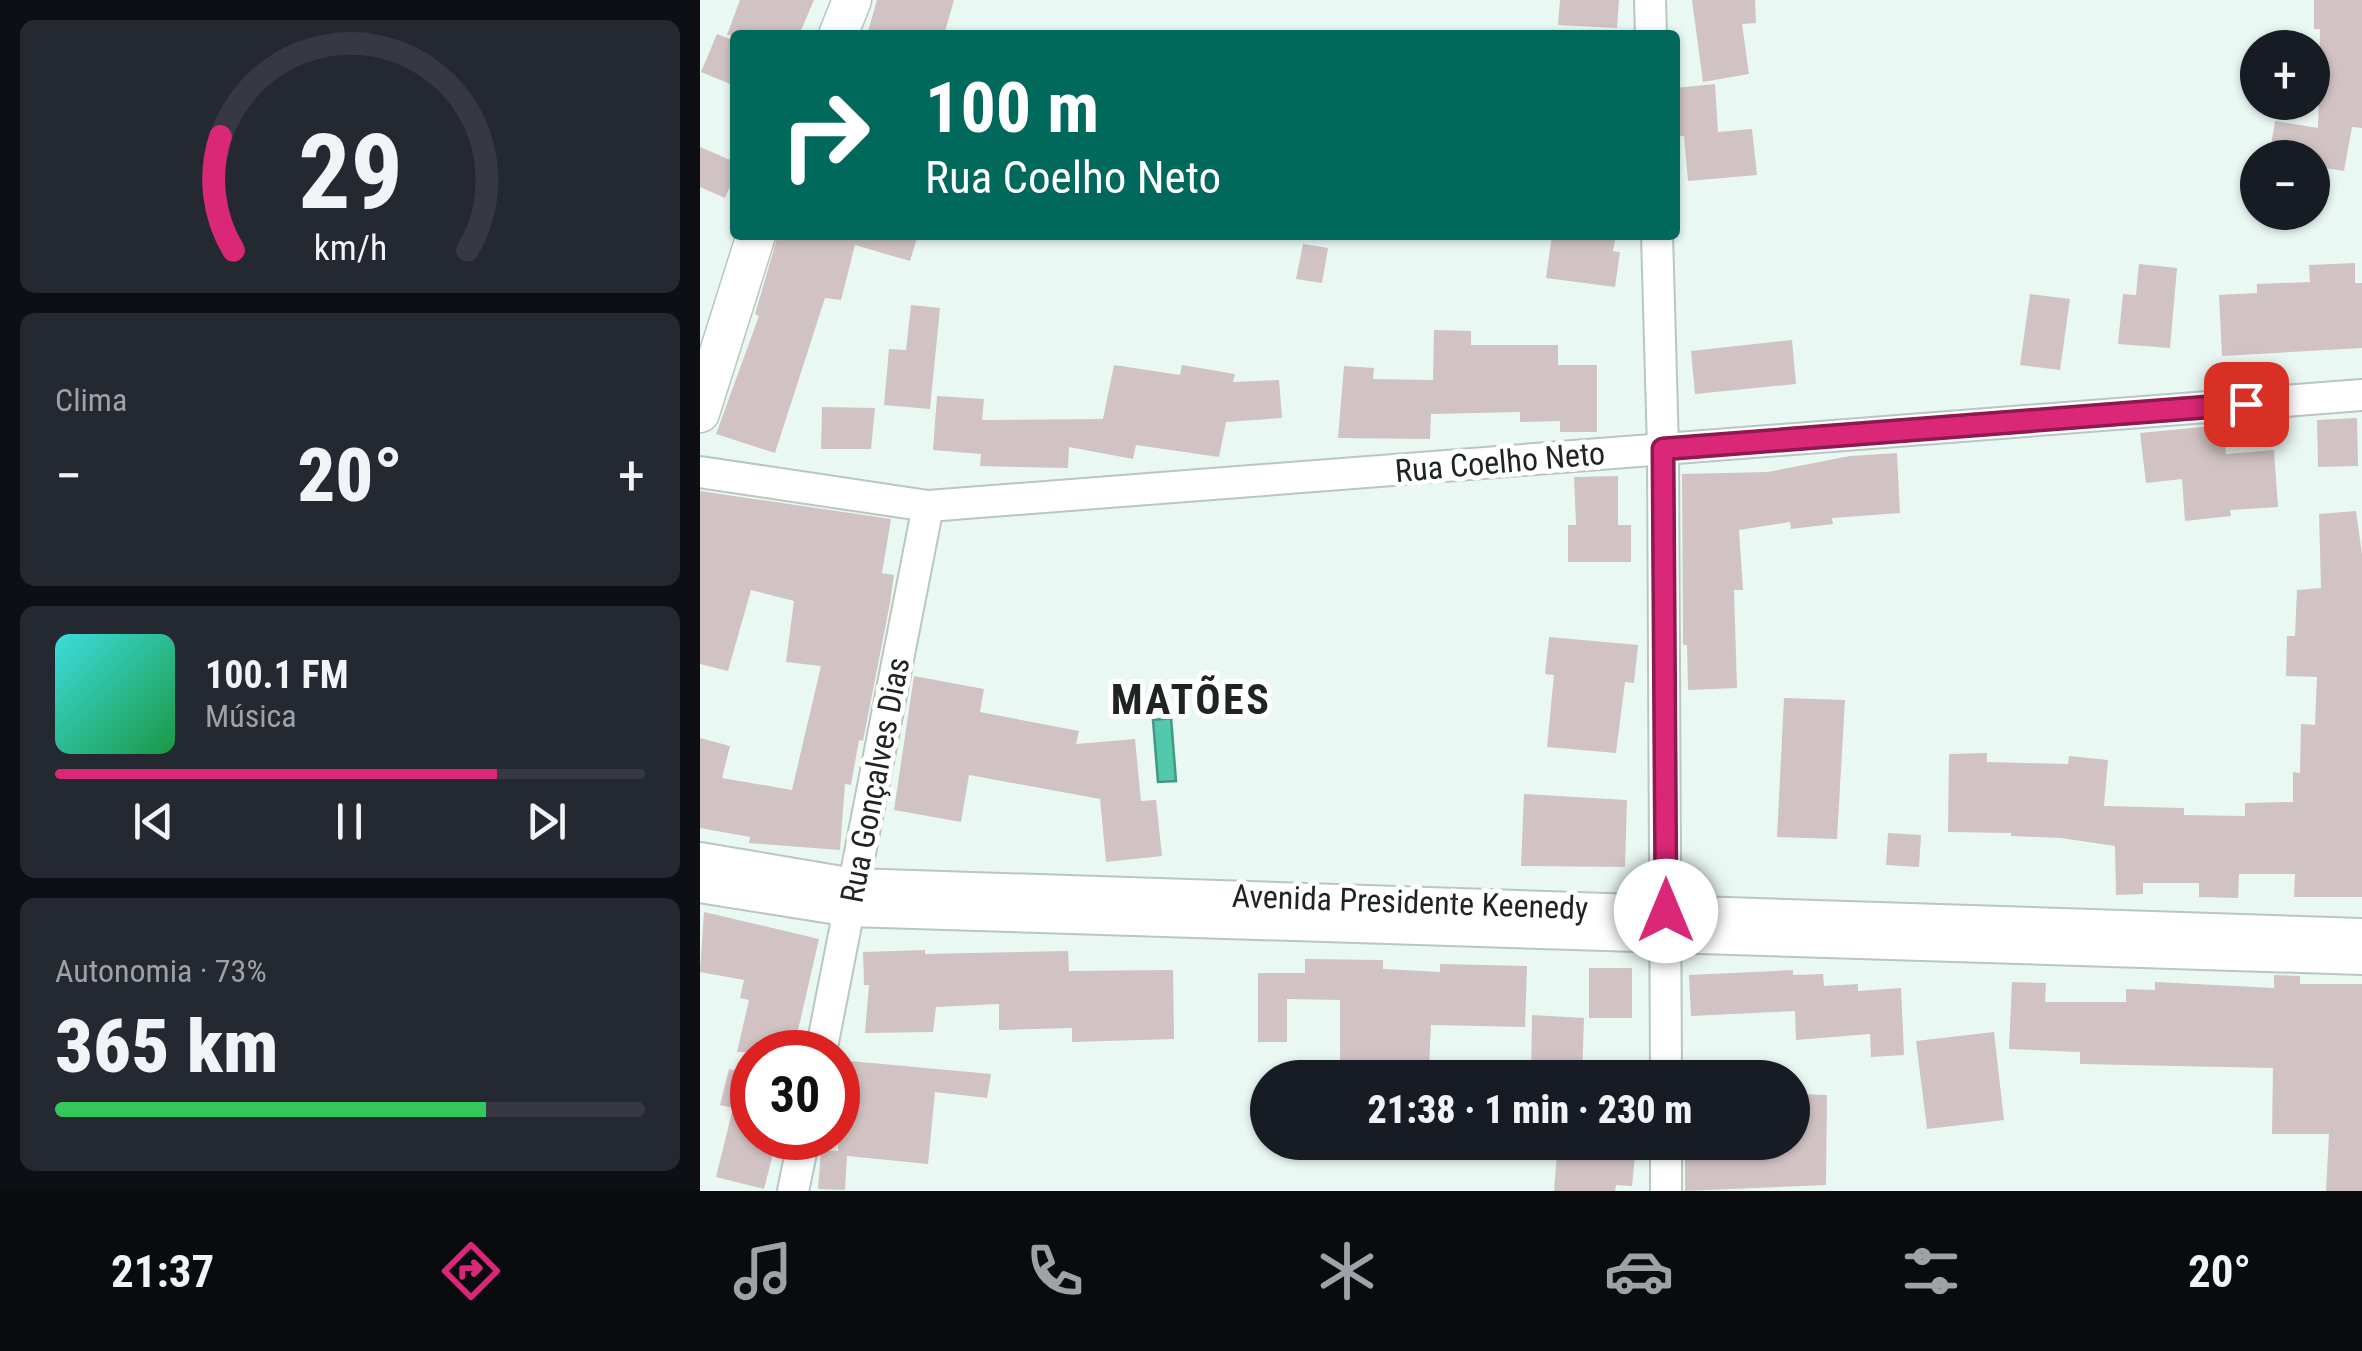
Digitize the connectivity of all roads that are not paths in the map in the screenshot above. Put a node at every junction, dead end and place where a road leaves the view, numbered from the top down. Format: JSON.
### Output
{"nodes":[{"id":1,"x":852,"y":0,"type":"edge"},
{"id":2,"x":1650,"y":0,"type":"edge"},
{"id":3,"x":840,"y":30,"type":"edge"},
{"id":4,"x":1651,"y":30,"type":"edge"},
{"id":5,"x":750,"y":240,"type":"edge"},
{"id":6,"x":752,"y":240,"type":"edge"},
{"id":7,"x":1657,"y":240,"type":"edge"},
{"id":8,"x":700,"y":334,"type":"edge"},
{"id":9,"x":2362,"y":394,"type":"edge"},
{"id":10,"x":700,"y":412,"type":"edge"},
{"id":11,"x":1663,"y":449,"type":"junction"},
{"id":12,"x":700,"y":472,"type":"edge"},
{"id":13,"x":928,"y":506,"type":"junction"},
{"id":14,"x":700,"y":858,"type":"edge"},
{"id":15,"x":700,"y":887,"type":"edge"},
{"id":16,"x":852,"y":898,"type":"junction"},
{"id":17,"x":1666,"y":924,"type":"junction"},
{"id":18,"x":2362,"y":934,"type":"edge"},
{"id":19,"x":2362,"y":959,"type":"edge"},
{"id":20,"x":825,"y":1030,"type":"edge"},
{"id":21,"x":1666,"y":1060,"type":"edge"},
{"id":22,"x":799,"y":1160,"type":"edge"},
{"id":23,"x":1666,"y":1160,"type":"edge"},
{"id":24,"x":793,"y":1191,"type":"edge"},
{"id":25,"x":1666,"y":1191,"type":"edge"}],
"edges":[{"from":1,"to":3,"type":"street"},
{"from":2,"to":4,"type":"street"},
{"from":5,"to":8,"type":"street"},
{"from":6,"to":10,"type":"street"},
{"from":7,"to":11,"type":"street"},
{"from":9,"to":11,"type":"street","name":"Rua Coelho Neto"},
{"from":11,"to":13,"type":"street","name":"Rua Coelho Neto"},
{"from":11,"to":17,"type":"street"},
{"from":12,"to":13,"type":"street","name":"Rua Coelho Neto"},
{"from":13,"to":16,"type":"street","name":"Rua Gonçalves Dias"},
{"from":14,"to":16,"type":"street","name":"Avenida Presidente Keenedy"},
{"from":15,"to":16,"type":"street","name":"Avenida Presidente Keenedy"},
{"from":16,"to":17,"type":"street","name":"Avenida Presidente Keenedy"},
{"from":16,"to":20,"type":"street","name":"Rua Gonçalves Dias"},
{"from":17,"to":18,"type":"street","name":"Avenida Presidente Keenedy"},
{"from":17,"to":19,"type":"street","name":"Avenida Presidente Keenedy"},
{"from":17,"to":21,"type":"street"},
{"from":22,"to":24,"type":"street"},
{"from":23,"to":25,"type":"street"}]}
